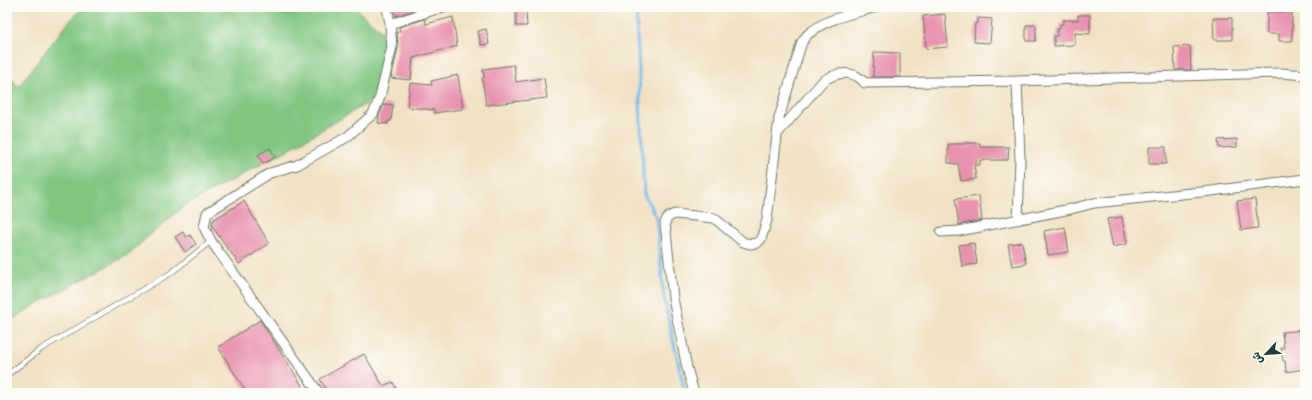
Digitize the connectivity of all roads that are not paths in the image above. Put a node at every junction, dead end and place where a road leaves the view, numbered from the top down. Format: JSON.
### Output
{"nodes":[{"id":1,"x":387,"y":7,"type":"edge"},
{"id":2,"x":443,"y":7,"type":"edge"},
{"id":3,"x":876,"y":7,"type":"edge"},
{"id":4,"x":390,"y":24,"type":"junction"},
{"id":5,"x":1305,"y":75,"type":"edge"},
{"id":6,"x":1017,"y":81,"type":"junction"},
{"id":7,"x":777,"y":134,"type":"junction"},
{"id":8,"x":1305,"y":179,"type":"edge"},
{"id":9,"x":1018,"y":220,"type":"junction"},
{"id":10,"x":942,"y":232,"type":"dead end"},
{"id":11,"x":211,"y":241,"type":"junction"},
{"id":12,"x":7,"y":375,"type":"edge"},
{"id":13,"x":319,"y":393,"type":"edge"},
{"id":14,"x":694,"y":393,"type":"edge"}],
"edges":[{"from":1,"to":4,"type":"street"},
{"from":2,"to":4,"type":"street"},
{"from":3,"to":7,"type":"street"},
{"from":4,"to":11,"type":"street"},
{"from":5,"to":6,"type":"street"},
{"from":6,"to":7,"type":"street"},
{"from":6,"to":9,"type":"street"},
{"from":7,"to":14,"type":"street"},
{"from":8,"to":9,"type":"street"},
{"from":9,"to":10,"type":"street"},
{"from":11,"to":12,"type":"lane"},
{"from":11,"to":13,"type":"street"}]}
